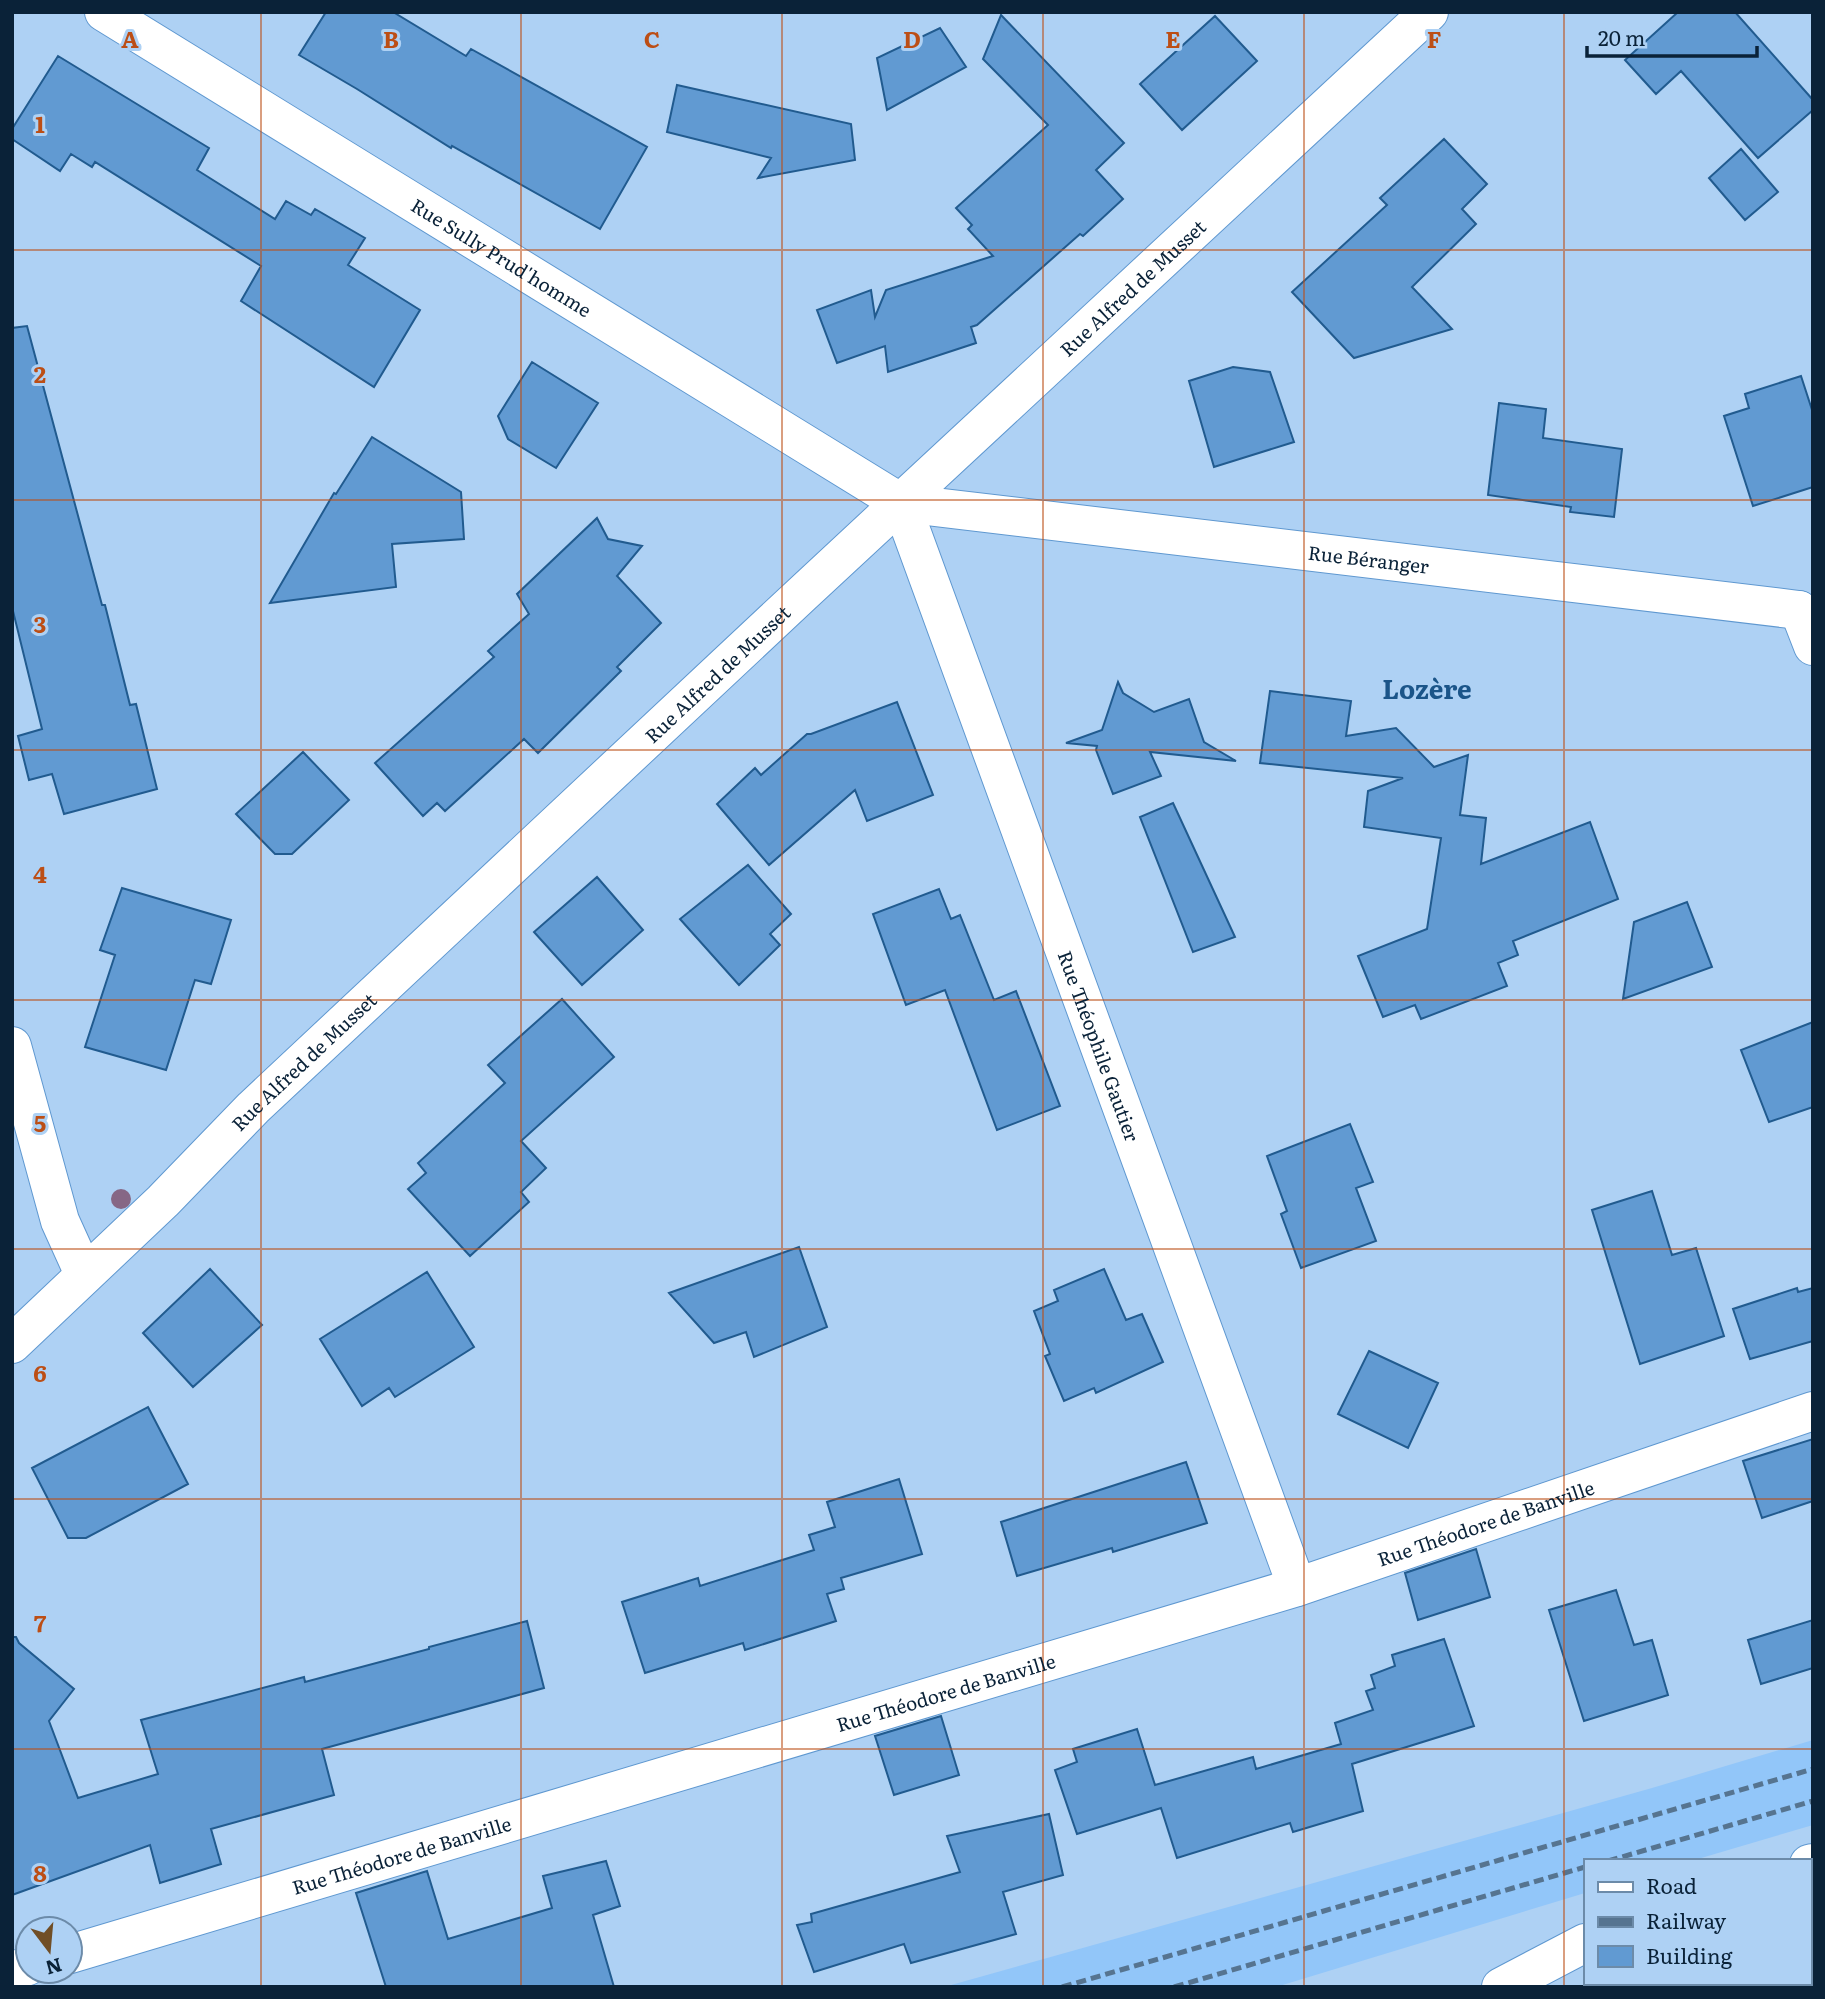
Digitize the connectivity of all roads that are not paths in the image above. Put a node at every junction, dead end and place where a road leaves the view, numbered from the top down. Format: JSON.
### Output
{"nodes":[{"id":1,"x":104,"y":12,"type":"edge"},
{"id":2,"x":1429,"y":12,"type":"edge"},
{"id":3,"x":901,"y":503,"type":"junction"},
{"id":4,"x":1806,"y":603,"type":"edge"},
{"id":5,"x":1813,"y":646,"type":"edge"},
{"id":6,"x":12,"y":1046,"type":"edge"},
{"id":7,"x":84,"y":1274,"type":"junction"},
{"id":8,"x":12,"y":1344,"type":"edge"},
{"id":9,"x":1813,"y":1411,"type":"edge"},
{"id":10,"x":1297,"y":1587,"type":"junction"},
{"id":11,"x":1584,"y":1944,"type":"edge"},
{"id":12,"x":84,"y":1950,"type":"edge"},
{"id":13,"x":1501,"y":1987,"type":"edge"}],
"edges":[{"from":1,"to":3,"type":"street","name":"Rue Sully Prud'homme"},
{"from":2,"to":3,"type":"street","name":"Rue Alfred de Musset"},
{"from":3,"to":4,"type":"street","name":"Rue Béranger"},
{"from":3,"to":7,"type":"street","name":"Rue Alfred de Musset"},
{"from":3,"to":10,"type":"street","name":"Rue Théophile Gautier"},
{"from":4,"to":5,"type":"street","name":"Rue Béranger"},
{"from":6,"to":7,"type":"street"},
{"from":7,"to":8,"type":"street","name":"Rue Alfred de Musset"},
{"from":9,"to":10,"type":"street","name":"Rue Théodore de Banville"},
{"from":10,"to":12,"type":"street","name":"Rue Théodore de Banville"},
{"from":11,"to":13,"type":"street"}]}
